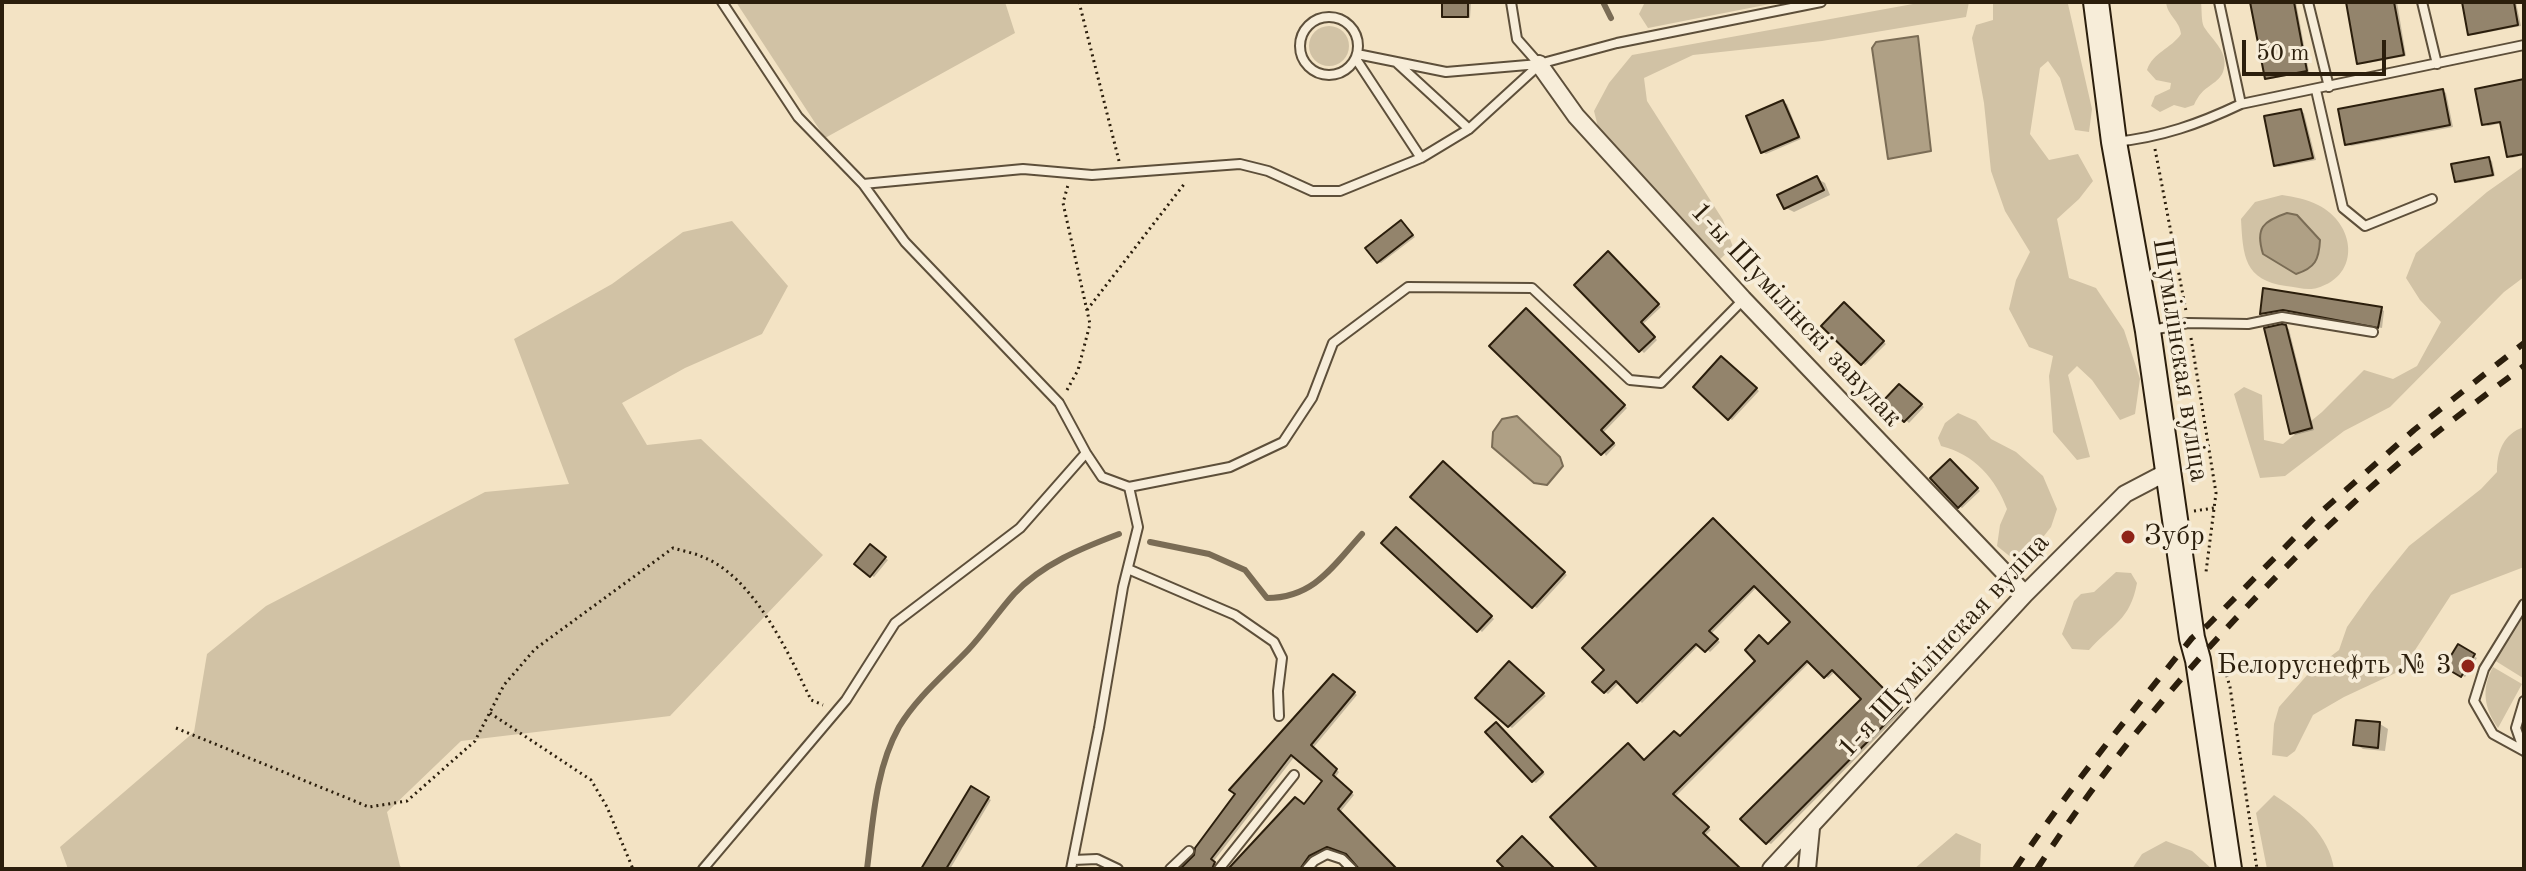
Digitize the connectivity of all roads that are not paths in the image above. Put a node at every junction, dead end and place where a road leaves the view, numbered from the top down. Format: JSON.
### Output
{"nodes":[{"id":1,"x":722,"y":2,"type":"edge"},
{"id":2,"x":1511,"y":2,"type":"edge"},
{"id":3,"x":1821,"y":2,"type":"edge"},
{"id":4,"x":2096,"y":2,"type":"edge"},
{"id":5,"x":2219,"y":2,"type":"edge"},
{"id":6,"x":2308,"y":2,"type":"edge"},
{"id":7,"x":2422,"y":2,"type":"edge"},
{"id":8,"x":2524,"y":45,"type":"edge"},
{"id":9,"x":1356,"y":56,"type":"junction"},
{"id":10,"x":1396,"y":62,"type":"junction"},
{"id":11,"x":1539,"y":64,"type":"junction"},
{"id":12,"x":2437,"y":64,"type":"junction"},
{"id":13,"x":2329,"y":87,"type":"junction"},
{"id":14,"x":2316,"y":90,"type":"junction"},
{"id":15,"x":2241,"y":104,"type":"junction"},
{"id":16,"x":1469,"y":129,"type":"junction"},
{"id":17,"x":2114,"y":142,"type":"junction"},
{"id":18,"x":1421,"y":158,"type":"junction"},
{"id":19,"x":863,"y":184,"type":"junction"},
{"id":20,"x":2432,"y":199,"type":"dead end"},
{"id":21,"x":1743,"y":299,"type":"junction"},
{"id":22,"x":2148,"y":331,"type":"junction"},
{"id":23,"x":2373,"y":332,"type":"dead end"},
{"id":24,"x":1086,"y":453,"type":"junction"},
{"id":25,"x":2167,"y":472,"type":"junction"},
{"id":26,"x":1129,"y":487,"type":"junction"},
{"id":27,"x":1128,"y":569,"type":"junction"},
{"id":28,"x":2025,"y":594,"type":"junction"},
{"id":29,"x":2524,"y":604,"type":"edge"},
{"id":30,"x":2524,"y":701,"type":"edge"},
{"id":31,"x":1279,"y":716,"type":"dead end"},
{"id":32,"x":2524,"y":751,"type":"edge"},
{"id":33,"x":1294,"y":775,"type":"dead end"},
{"id":34,"x":1811,"y":828,"type":"junction"},
{"id":35,"x":1189,"y":851,"type":"dead end"},
{"id":36,"x":1072,"y":864,"type":"edge"},
{"id":37,"x":703,"y":869,"type":"edge"},
{"id":38,"x":1118,"y":869,"type":"edge"},
{"id":39,"x":1170,"y":869,"type":"edge"},
{"id":40,"x":1219,"y":869,"type":"edge"},
{"id":41,"x":1307,"y":869,"type":"edge"},
{"id":42,"x":1352,"y":869,"type":"edge"},
{"id":43,"x":1771,"y":869,"type":"edge"},
{"id":44,"x":1807,"y":869,"type":"edge"},
{"id":45,"x":2229,"y":869,"type":"edge"}],
"edges":[{"from":1,"to":19,"type":"lane"},
{"from":2,"to":11,"type":"lane"},
{"from":3,"to":11,"type":"lane"},
{"from":4,"to":17,"type":"main road","name":"Шумілінская вуліца"},
{"from":5,"to":15,"type":"lane"},
{"from":6,"to":13,"type":"lane"},
{"from":7,"to":12,"type":"lane"},
{"from":8,"to":12,"type":"lane"},
{"from":9,"to":9,"type":"lane"},
{"from":9,"to":10,"type":"lane"},
{"from":9,"to":18,"type":"lane"},
{"from":10,"to":11,"type":"lane"},
{"from":10,"to":16,"type":"lane"},
{"from":11,"to":16,"type":"lane"},
{"from":11,"to":21,"type":"street","name":"1-ы Шумілінскі завулак"},
{"from":12,"to":13,"type":"lane"},
{"from":13,"to":14,"type":"lane"},
{"from":14,"to":15,"type":"lane"},
{"from":14,"to":20,"type":"lane"},
{"from":15,"to":17,"type":"lane"},
{"from":16,"to":18,"type":"lane"},
{"from":17,"to":22,"type":"main road","name":"Шумілінская вуліца"},
{"from":18,"to":19,"type":"lane"},
{"from":19,"to":24,"type":"lane"},
{"from":21,"to":26,"type":"lane"},
{"from":21,"to":28,"type":"street","name":"1-ы Шумілінскі завулак"},
{"from":22,"to":23,"type":"lane"},
{"from":22,"to":25,"type":"main road","name":"Шумілінская вуліца"},
{"from":24,"to":26,"type":"lane"},
{"from":24,"to":37,"type":"lane"},
{"from":25,"to":28,"type":"street","name":"1-я Шумілінская вуліца"},
{"from":25,"to":45,"type":"main road","name":"Шумілінская вуліца"},
{"from":26,"to":27,"type":"lane"},
{"from":27,"to":31,"type":"lane"},
{"from":27,"to":36,"type":"lane"},
{"from":28,"to":34,"type":"street","name":"1-я Шумілінская вуліца"},
{"from":29,"to":32,"type":"lane"},
{"from":30,"to":32,"type":"lane"},
{"from":33,"to":40,"type":"lane"},
{"from":34,"to":43,"type":"street","name":"1-я Шумілінская вуліца"},
{"from":34,"to":44,"type":"street"},
{"from":35,"to":39,"type":"lane"},
{"from":36,"to":38,"type":"lane"},
{"from":41,"to":42,"type":"lane"}]}
